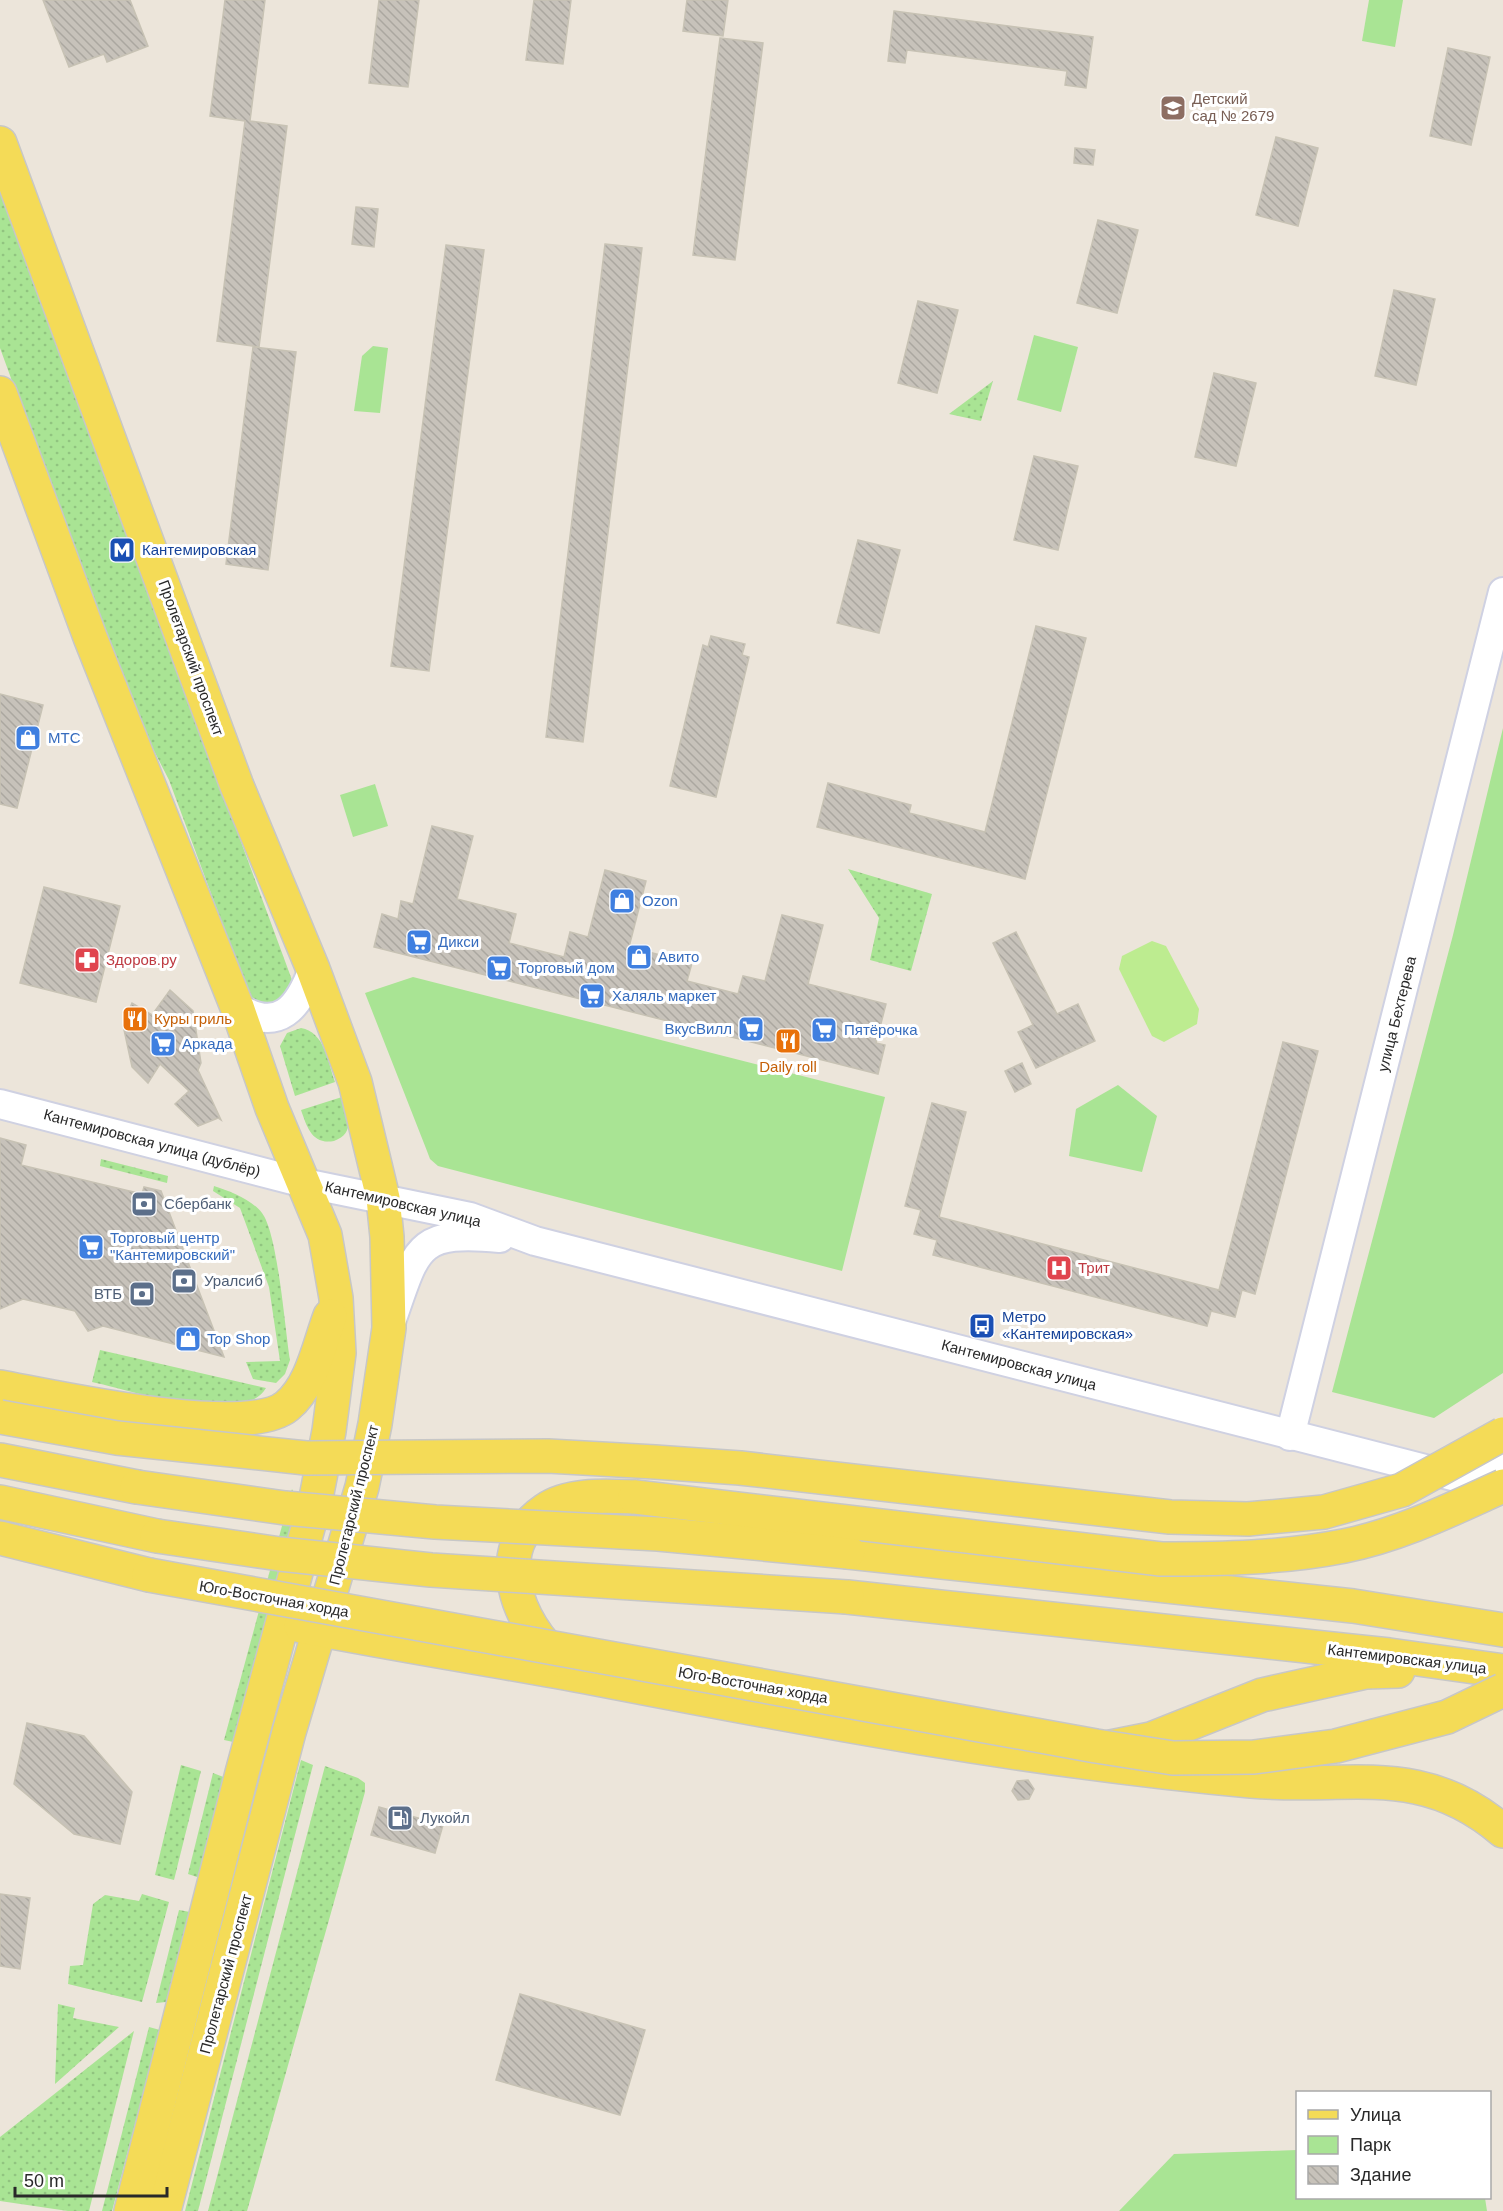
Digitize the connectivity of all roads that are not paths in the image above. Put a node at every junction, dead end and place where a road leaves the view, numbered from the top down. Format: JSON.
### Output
{"nodes":[{"id":1,"x":0,"y":143,"type":"edge"},
{"id":2,"x":0,"y":393,"type":"edge"},
{"id":3,"x":1503,"y":592,"type":"edge"},
{"id":4,"x":313,"y":969,"type":"junction"},
{"id":5,"x":237,"y":1007,"type":"junction"},
{"id":6,"x":0,"y":1104,"type":"edge"},
{"id":7,"x":304,"y":1183,"type":"junction"},
{"id":8,"x":383,"y":1198,"type":"junction"},
{"id":9,"x":535,"y":1241,"type":"junction"},
{"id":10,"x":336,"y":1298,"type":"junction"},
{"id":11,"x":389,"y":1328,"type":"junction"},
{"id":12,"x":0,"y":1388,"type":"edge"},
{"id":13,"x":0,"y":1417,"type":"edge"},
{"id":14,"x":1503,"y":1434,"type":"edge"},
{"id":15,"x":1290,"y":1436,"type":"junction"},
{"id":16,"x":0,"y":1460,"type":"edge"},
{"id":17,"x":1407,"y":1465,"type":"junction"},
{"id":18,"x":1503,"y":1466,"type":"edge"},
{"id":19,"x":1503,"y":1487,"type":"edge"},
{"id":20,"x":0,"y":1502,"type":"edge"},
{"id":21,"x":0,"y":1538,"type":"edge"},
{"id":22,"x":283,"y":1622,"type":"junction"},
{"id":23,"x":321,"y":1630,"type":"junction"},
{"id":24,"x":1503,"y":1630,"type":"edge"},
{"id":25,"x":1503,"y":1672,"type":"edge"},
{"id":26,"x":608,"y":1682,"type":"junction"},
{"id":27,"x":1503,"y":1690,"type":"edge"},
{"id":28,"x":1022,"y":1753,"type":"junction"},
{"id":29,"x":1503,"y":1831,"type":"edge"},
{"id":30,"x":131,"y":2211,"type":"edge"},
{"id":31,"x":164,"y":2211,"type":"edge"}],
"edges":[{"from":1,"to":4,"type":"main road","name":"Пролетарский проспект"},
{"from":2,"to":5,"type":"main road"},
{"from":3,"to":15,"type":"street","name":"улица Бехтерева"},
{"from":4,"to":5,"type":"street"},
{"from":4,"to":8,"type":"main road","name":"Пролетарский проспект"},
{"from":5,"to":7,"type":"main road"},
{"from":6,"to":7,"type":"street","name":"Кантемировская улица (дублёр)"},
{"from":7,"to":8,"type":"street","name":"Кантемировская улица"},
{"from":7,"to":10,"type":"main road"},
{"from":8,"to":9,"type":"street","name":"Кантемировская улица"},
{"from":8,"to":11,"type":"main road","name":"Пролетарский проспект"},
{"from":9,"to":11,"type":"street","name":"Кантемировская улица"},
{"from":9,"to":15,"type":"street","name":"Кантемировская улица"},
{"from":10,"to":12,"type":"main road"},
{"from":10,"to":22,"type":"main road"},
{"from":11,"to":23,"type":"main road","name":"Пролетарский проспект"},
{"from":13,"to":14,"type":"main road","bridge":true},
{"from":15,"to":17,"type":"street","name":"Кантемировская улица"},
{"from":16,"to":24,"type":"main road","bridge":true},
{"from":17,"to":18,"type":"street"},
{"from":17,"to":19,"type":"street","name":"Кантемировская улица"},
{"from":19,"to":26,"type":"main road","bridge":true},
{"from":20,"to":25,"type":"main road","name":"Кантемировская улица","bridge":true},
{"from":21,"to":27,"type":"main road","name":"Юго-Восточная хорда","bridge":true},
{"from":22,"to":23,"type":"main road"},
{"from":22,"to":30,"type":"main road"},
{"from":23,"to":26,"type":"main road"},
{"from":23,"to":31,"type":"main road","name":"Пролетарский проспект"},
{"from":25,"to":28,"type":"main road"},
{"from":26,"to":28,"type":"main road"},
{"from":28,"to":29,"type":"main road"}]}
